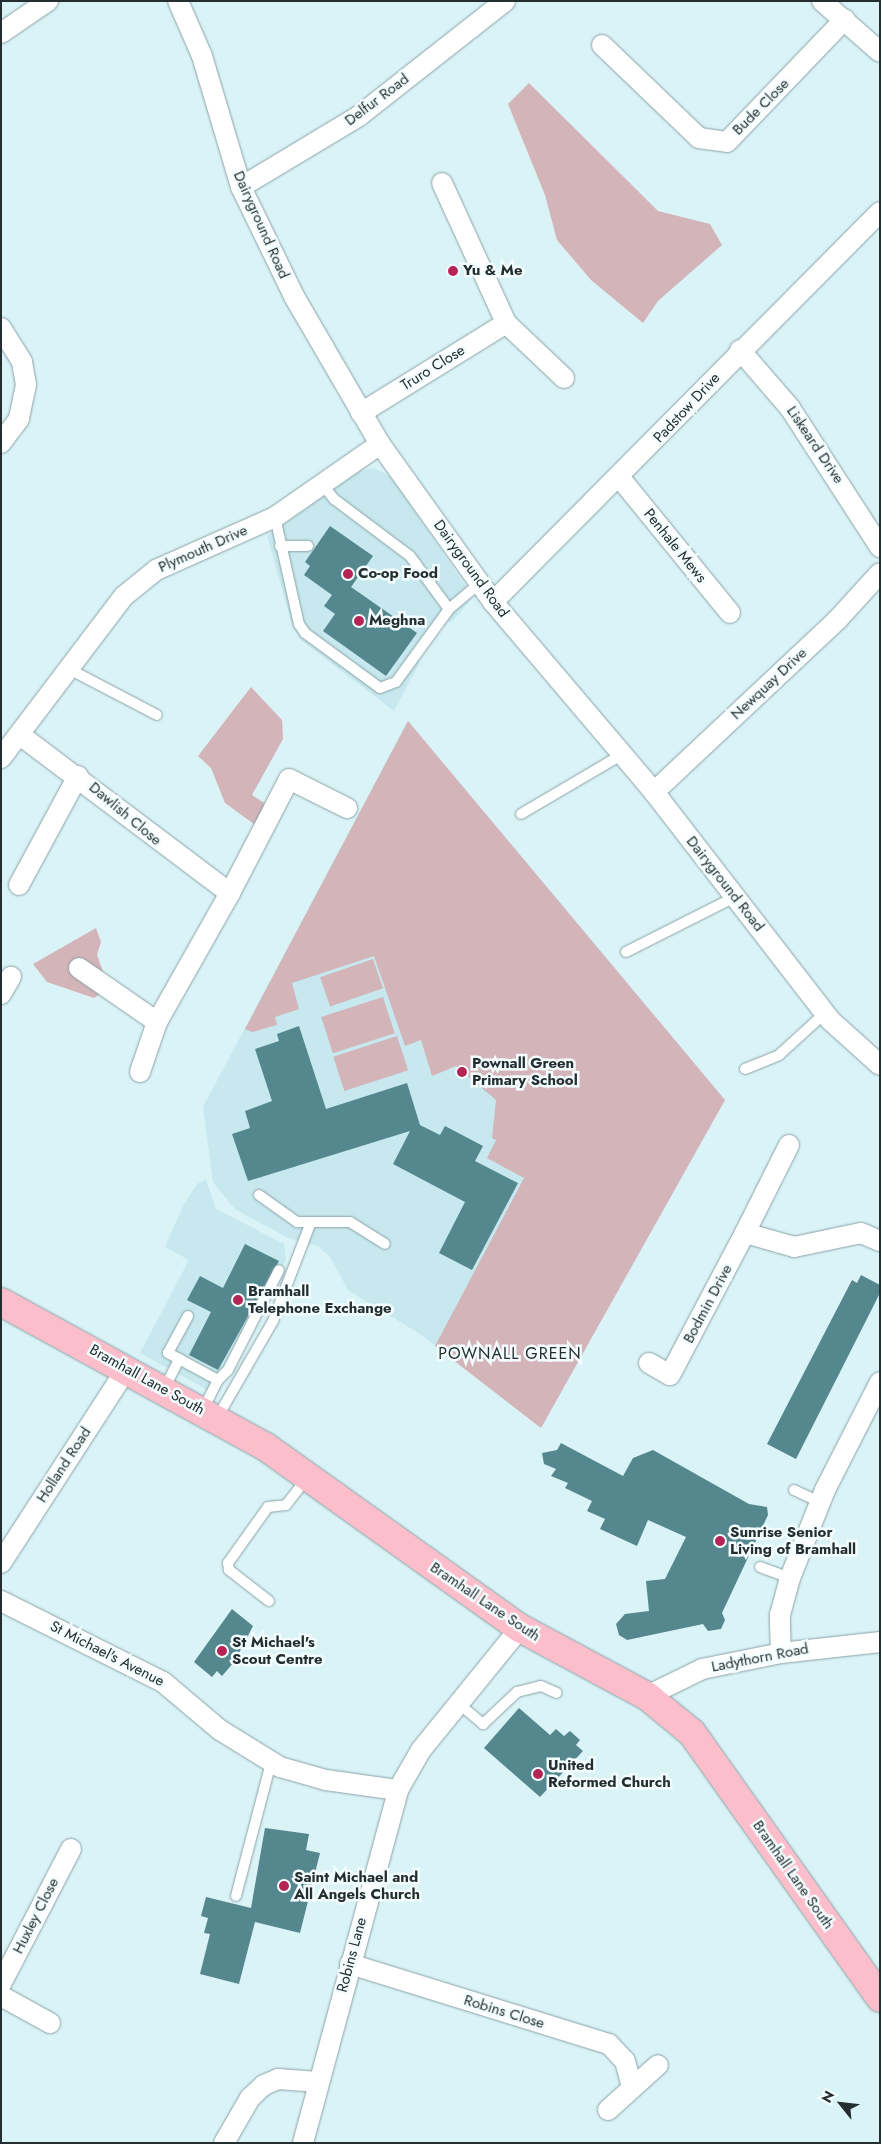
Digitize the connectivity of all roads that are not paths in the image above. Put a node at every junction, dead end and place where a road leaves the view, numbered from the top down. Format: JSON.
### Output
{"nodes":[{"id":1,"x":48,"y":1,"type":"edge"},
{"id":2,"x":178,"y":1,"type":"edge"},
{"id":3,"x":505,"y":1,"type":"edge"},
{"id":4,"x":822,"y":1,"type":"edge"},
{"id":5,"x":845,"y":19,"type":"junction"},
{"id":6,"x":1,"y":34,"type":"edge"},
{"id":7,"x":602,"y":45,"type":"dead end"},
{"id":8,"x":880,"y":52,"type":"edge"},
{"id":9,"x":442,"y":183,"type":"dead end"},
{"id":10,"x":241,"y":187,"type":"junction"},
{"id":11,"x":880,"y":212,"type":"edge"},
{"id":12,"x":506,"y":324,"type":"junction"},
{"id":13,"x":1,"y":328,"type":"edge"},
{"id":14,"x":740,"y":350,"type":"junction"},
{"id":15,"x":564,"y":378,"type":"dead end"},
{"id":16,"x":361,"y":413,"type":"junction"},
{"id":17,"x":1,"y":443,"type":"edge"},
{"id":18,"x":380,"y":444,"type":"junction"},
{"id":19,"x":620,"y":478,"type":"junction"},
{"id":20,"x":323,"y":485,"type":"junction"},
{"id":21,"x":275,"y":517,"type":"junction"},
{"id":22,"x":280,"y":546,"type":"junction"},
{"id":23,"x":308,"y":546,"type":"dead end"},
{"id":24,"x":880,"y":547,"type":"edge"},
{"id":25,"x":880,"y":573,"type":"edge"},
{"id":26,"x":478,"y":584,"type":"junction"},
{"id":27,"x":493,"y":602,"type":"junction"},
{"id":28,"x":448,"y":609,"type":"junction"},
{"id":29,"x":730,"y":614,"type":"dead end"},
{"id":30,"x":70,"y":669,"type":"junction"},
{"id":31,"x":157,"y":715,"type":"dead end"},
{"id":32,"x":20,"y":735,"type":"junction"},
{"id":33,"x":623,"y":754,"type":"junction"},
{"id":34,"x":1,"y":758,"type":"edge"},
{"id":35,"x":78,"y":776,"type":"junction"},
{"id":36,"x":654,"y":792,"type":"junction"},
{"id":37,"x":347,"y":808,"type":"dead end"},
{"id":38,"x":522,"y":814,"type":"dead end"},
{"id":39,"x":19,"y":885,"type":"dead end"},
{"id":40,"x":230,"y":893,"type":"junction"},
{"id":41,"x":735,"y":897,"type":"junction"},
{"id":42,"x":626,"y":952,"type":"dead end"},
{"id":43,"x":79,"y":968,"type":"dead end"},
{"id":44,"x":825,"y":1013,"type":"junction"},
{"id":45,"x":157,"y":1022,"type":"junction"},
{"id":46,"x":880,"y":1066,"type":"edge"},
{"id":47,"x":745,"y":1069,"type":"dead end"},
{"id":48,"x":140,"y":1072,"type":"dead end"},
{"id":49,"x":789,"y":1145,"type":"dead end"},
{"id":50,"x":259,"y":1195,"type":"dead end"},
{"id":51,"x":311,"y":1222,"type":"junction"},
{"id":52,"x":745,"y":1234,"type":"junction"},
{"id":53,"x":880,"y":1241,"type":"edge"},
{"id":54,"x":385,"y":1244,"type":"dead end"},
{"id":55,"x":280,"y":1270,"type":"dead end"},
{"id":56,"x":1,"y":1302,"type":"edge"},
{"id":57,"x":188,"y":1316,"type":"dead end"},
{"id":58,"x":179,"y":1359,"type":"junction"},
{"id":59,"x":649,"y":1364,"type":"dead end"},
{"id":60,"x":127,"y":1368,"type":"junction"},
{"id":61,"x":218,"y":1380,"type":"junction"},
{"id":62,"x":880,"y":1382,"type":"edge"},
{"id":63,"x":164,"y":1389,"type":"junction"},
{"id":64,"x":209,"y":1415,"type":"junction"},
{"id":65,"x":308,"y":1477,"type":"junction"},
{"id":66,"x":794,"y":1490,"type":"dead end"},
{"id":67,"x":820,"y":1502,"type":"junction"},
{"id":68,"x":1,"y":1563,"type":"edge"},
{"id":69,"x":760,"y":1567,"type":"dead end"},
{"id":70,"x":790,"y":1578,"type":"junction"},
{"id":71,"x":1,"y":1601,"type":"edge"},
{"id":72,"x":269,"y":1601,"type":"dead end"},
{"id":73,"x":520,"y":1628,"type":"junction"},
{"id":74,"x":880,"y":1642,"type":"edge"},
{"id":75,"x":781,"y":1653,"type":"junction"},
{"id":76,"x":557,"y":1693,"type":"dead end"},
{"id":77,"x":647,"y":1696,"type":"junction"},
{"id":78,"x":458,"y":1704,"type":"junction"},
{"id":79,"x":272,"y":1763,"type":"junction"},
{"id":80,"x":398,"y":1790,"type":"junction"},
{"id":81,"x":71,"y":1849,"type":"dead end"},
{"id":82,"x":236,"y":1896,"type":"dead end"},
{"id":83,"x":350,"y":1964,"type":"junction"},
{"id":84,"x":1,"y":1984,"type":"edge"},
{"id":85,"x":1,"y":1996,"type":"edge"},
{"id":86,"x":880,"y":1998,"type":"edge"},
{"id":87,"x":50,"y":2023,"type":"dead end"},
{"id":88,"x":658,"y":2066,"type":"dead end"},
{"id":89,"x":318,"y":2082,"type":"junction"},
{"id":90,"x":632,"y":2088,"type":"junction"},
{"id":91,"x":608,"y":2110,"type":"dead end"},
{"id":92,"x":224,"y":2143,"type":"edge"},
{"id":93,"x":303,"y":2143,"type":"edge"}],
"edges":[{"from":1,"to":6,"type":"street"},
{"from":2,"to":10,"type":"street","name":"Dairyground Road"},
{"from":3,"to":10,"type":"street","name":"Delfur Road"},
{"from":4,"to":5,"type":"street"},
{"from":5,"to":7,"type":"street","name":"Bude Close"},
{"from":5,"to":8,"type":"street"},
{"from":9,"to":12,"type":"street"},
{"from":10,"to":16,"type":"street","name":"Dairyground Road"},
{"from":11,"to":14,"type":"street","name":"Padstow Drive"},
{"from":12,"to":15,"type":"street"},
{"from":12,"to":16,"type":"street","name":"Truro Close"},
{"from":13,"to":17,"type":"street"},
{"from":14,"to":19,"type":"street","name":"Padstow Drive"},
{"from":14,"to":24,"type":"street","name":"Liskeard Drive"},
{"from":16,"to":18,"type":"street","name":"Dairyground Road"},
{"from":18,"to":20,"type":"street","name":"Plymouth Drive"},
{"from":18,"to":26,"type":"street","name":"Dairyground Road"},
{"from":19,"to":27,"type":"street","name":"Padstow Drive"},
{"from":19,"to":29,"type":"street","name":"Penhale Mews"},
{"from":20,"to":21,"type":"street","name":"Plymouth Drive"},
{"from":20,"to":28,"type":"lane"},
{"from":21,"to":22,"type":"lane"},
{"from":21,"to":30,"type":"street","name":"Plymouth Drive"},
{"from":22,"to":23,"type":"lane"},
{"from":22,"to":28,"type":"lane"},
{"from":25,"to":36,"type":"street","name":"Newquay Drive"},
{"from":26,"to":27,"type":"street","name":"Dairyground Road"},
{"from":26,"to":28,"type":"lane"},
{"from":27,"to":33,"type":"street","name":"Dairyground Road"},
{"from":30,"to":31,"type":"lane"},
{"from":30,"to":32,"type":"street","name":"Plymouth Drive"},
{"from":32,"to":34,"type":"street","name":"Plymouth Drive"},
{"from":32,"to":35,"type":"street","name":"Dawlish Close"},
{"from":33,"to":36,"type":"street","name":"Dairyground Road"},
{"from":33,"to":38,"type":"lane"},
{"from":35,"to":39,"type":"street"},
{"from":35,"to":40,"type":"street","name":"Dawlish Close"},
{"from":36,"to":41,"type":"street","name":"Dairyground Road"},
{"from":37,"to":40,"type":"street"},
{"from":40,"to":45,"type":"street"},
{"from":41,"to":42,"type":"lane"},
{"from":41,"to":44,"type":"street","name":"Dairyground Road"},
{"from":43,"to":45,"type":"street"},
{"from":44,"to":46,"type":"street","name":"Dairyground Road"},
{"from":44,"to":47,"type":"lane"},
{"from":45,"to":48,"type":"street"},
{"from":49,"to":52,"type":"street","name":"Bodmin Drive"},
{"from":50,"to":51,"type":"lane"},
{"from":51,"to":54,"type":"lane"},
{"from":51,"to":64,"type":"lane"},
{"from":52,"to":53,"type":"street"},
{"from":52,"to":59,"type":"street","name":"Bodmin Drive"},
{"from":55,"to":61,"type":"lane"},
{"from":56,"to":60,"type":"main road","name":"Bramhall Lane South"},
{"from":57,"to":58,"type":"lane"},
{"from":58,"to":61,"type":"lane"},
{"from":58,"to":63,"type":"lane"},
{"from":60,"to":63,"type":"main road","name":"Bramhall Lane South"},
{"from":60,"to":68,"type":"street","name":"Holland Road"},
{"from":61,"to":64,"type":"lane"},
{"from":62,"to":67,"type":"street"},
{"from":63,"to":64,"type":"main road","name":"Bramhall Lane South"},
{"from":64,"to":65,"type":"main road","name":"Bramhall Lane South"},
{"from":65,"to":72,"type":"lane"},
{"from":65,"to":73,"type":"main road","name":"Bramhall Lane South"},
{"from":66,"to":67,"type":"lane"},
{"from":67,"to":70,"type":"street"},
{"from":69,"to":70,"type":"lane"},
{"from":70,"to":75,"type":"street"},
{"from":71,"to":79,"type":"street","name":"St Michael's Avenue"},
{"from":73,"to":77,"type":"main road","name":"Bramhall Lane South"},
{"from":73,"to":78,"type":"street","name":"Robins Lane"},
{"from":74,"to":75,"type":"street","name":"Ladythorn Road"},
{"from":75,"to":77,"type":"street","name":"Ladythorn Road"},
{"from":76,"to":78,"type":"lane"},
{"from":77,"to":86,"type":"main road","name":"Bramhall Lane South"},
{"from":78,"to":80,"type":"street","name":"Robins Lane"},
{"from":79,"to":80,"type":"street","name":"St Michael's Avenue"},
{"from":79,"to":82,"type":"lane"},
{"from":80,"to":83,"type":"street","name":"Robins Lane"},
{"from":81,"to":84,"type":"street","name":"Huxley Close"},
{"from":83,"to":89,"type":"street","name":"Robins Lane"},
{"from":83,"to":90,"type":"street","name":"Robins Close"},
{"from":85,"to":87,"type":"street"},
{"from":88,"to":90,"type":"street"},
{"from":89,"to":92,"type":"street"},
{"from":89,"to":93,"type":"street","name":"Robins Lane"},
{"from":90,"to":91,"type":"street"}]}
